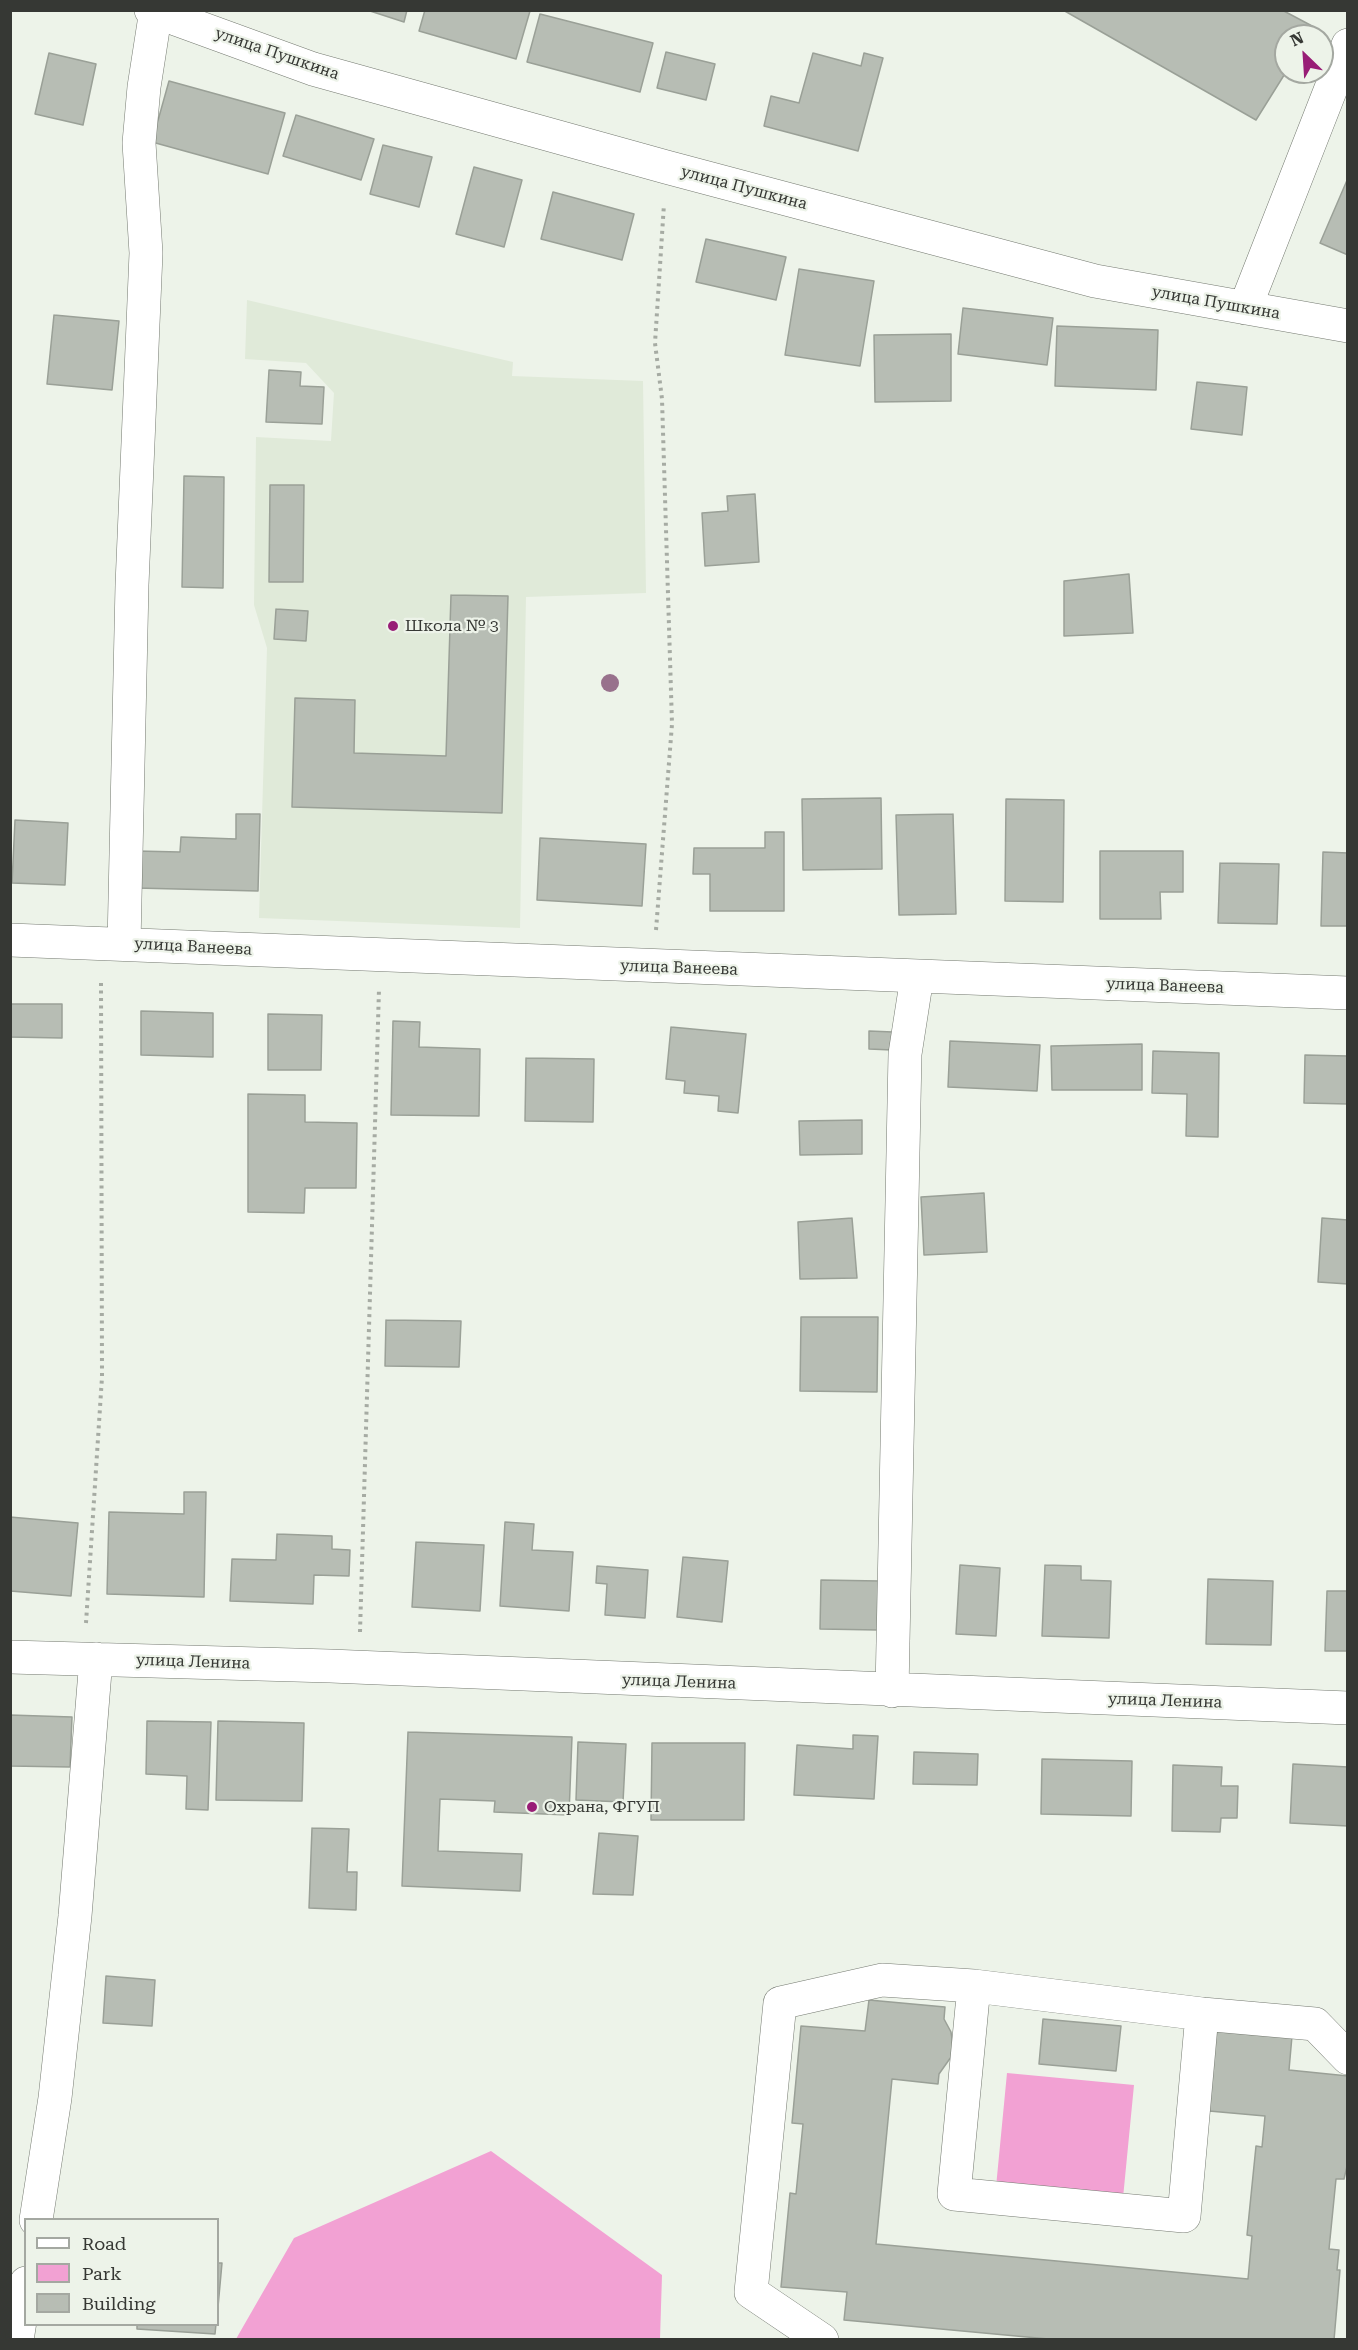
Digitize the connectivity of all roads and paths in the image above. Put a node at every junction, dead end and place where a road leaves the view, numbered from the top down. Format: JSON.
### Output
{"nodes":[{"id":1,"x":154,"y":11,"type":"edge"},
{"id":2,"x":1347,"y":45,"type":"edge"},
{"id":3,"x":666,"y":167,"type":"junction"},
{"id":4,"x":1245,"y":308,"type":"junction"},
{"id":5,"x":1347,"y":326,"type":"edge"},
{"id":6,"x":10,"y":940,"type":"edge"},
{"id":7,"x":113,"y":943,"type":"junction"},
{"id":8,"x":380,"y":955,"type":"junction"},
{"id":9,"x":653,"y":967,"type":"junction"},
{"id":10,"x":917,"y":977,"type":"junction"},
{"id":11,"x":1347,"y":993,"type":"edge"},
{"id":12,"x":10,"y":1657,"type":"edge"},
{"id":13,"x":89,"y":1659,"type":"junction"},
{"id":14,"x":359,"y":1668,"type":"junction"},
{"id":15,"x":892,"y":1691,"type":"junction"},
{"id":16,"x":1347,"y":1708,"type":"edge"},
{"id":17,"x":974,"y":1986,"type":"junction"},
{"id":18,"x":1202,"y":2014,"type":"junction"},
{"id":19,"x":1347,"y":2058,"type":"edge"},
{"id":20,"x":36,"y":2218,"type":"edge"},
{"id":21,"x":24,"y":2296,"type":"edge"},
{"id":22,"x":17,"y":2340,"type":"edge"},
{"id":23,"x":822,"y":2340,"type":"edge"}],
"edges":[{"from":1,"to":3,"type":"street","name":"улица Пушкина"},
{"from":1,"to":7,"type":"street"},
{"from":2,"to":4,"type":"street"},
{"from":3,"to":4,"type":"street","name":"улица Пушкина"},
{"from":3,"to":9,"type":"path"},
{"from":4,"to":5,"type":"street","name":"улица Пушкина"},
{"from":6,"to":7,"type":"street","name":"улица Ванеева"},
{"from":7,"to":8,"type":"street","name":"улица Ванеева"},
{"from":7,"to":13,"type":"path"},
{"from":8,"to":9,"type":"street","name":"улица Ванеева"},
{"from":8,"to":14,"type":"path"},
{"from":9,"to":10,"type":"street","name":"улица Ванеева"},
{"from":10,"to":11,"type":"street","name":"улица Ванеева"},
{"from":10,"to":15,"type":"street"},
{"from":12,"to":13,"type":"street","name":"улица Ленина"},
{"from":13,"to":14,"type":"street","name":"улица Ленина"},
{"from":13,"to":20,"type":"street"},
{"from":14,"to":15,"type":"street","name":"улица Ленина"},
{"from":15,"to":16,"type":"street","name":"улица Ленина"},
{"from":17,"to":18,"type":"street"},
{"from":17,"to":18,"type":"street"},
{"from":17,"to":23,"type":"street"},
{"from":18,"to":19,"type":"street"},
{"from":21,"to":22,"type":"street"}]}
